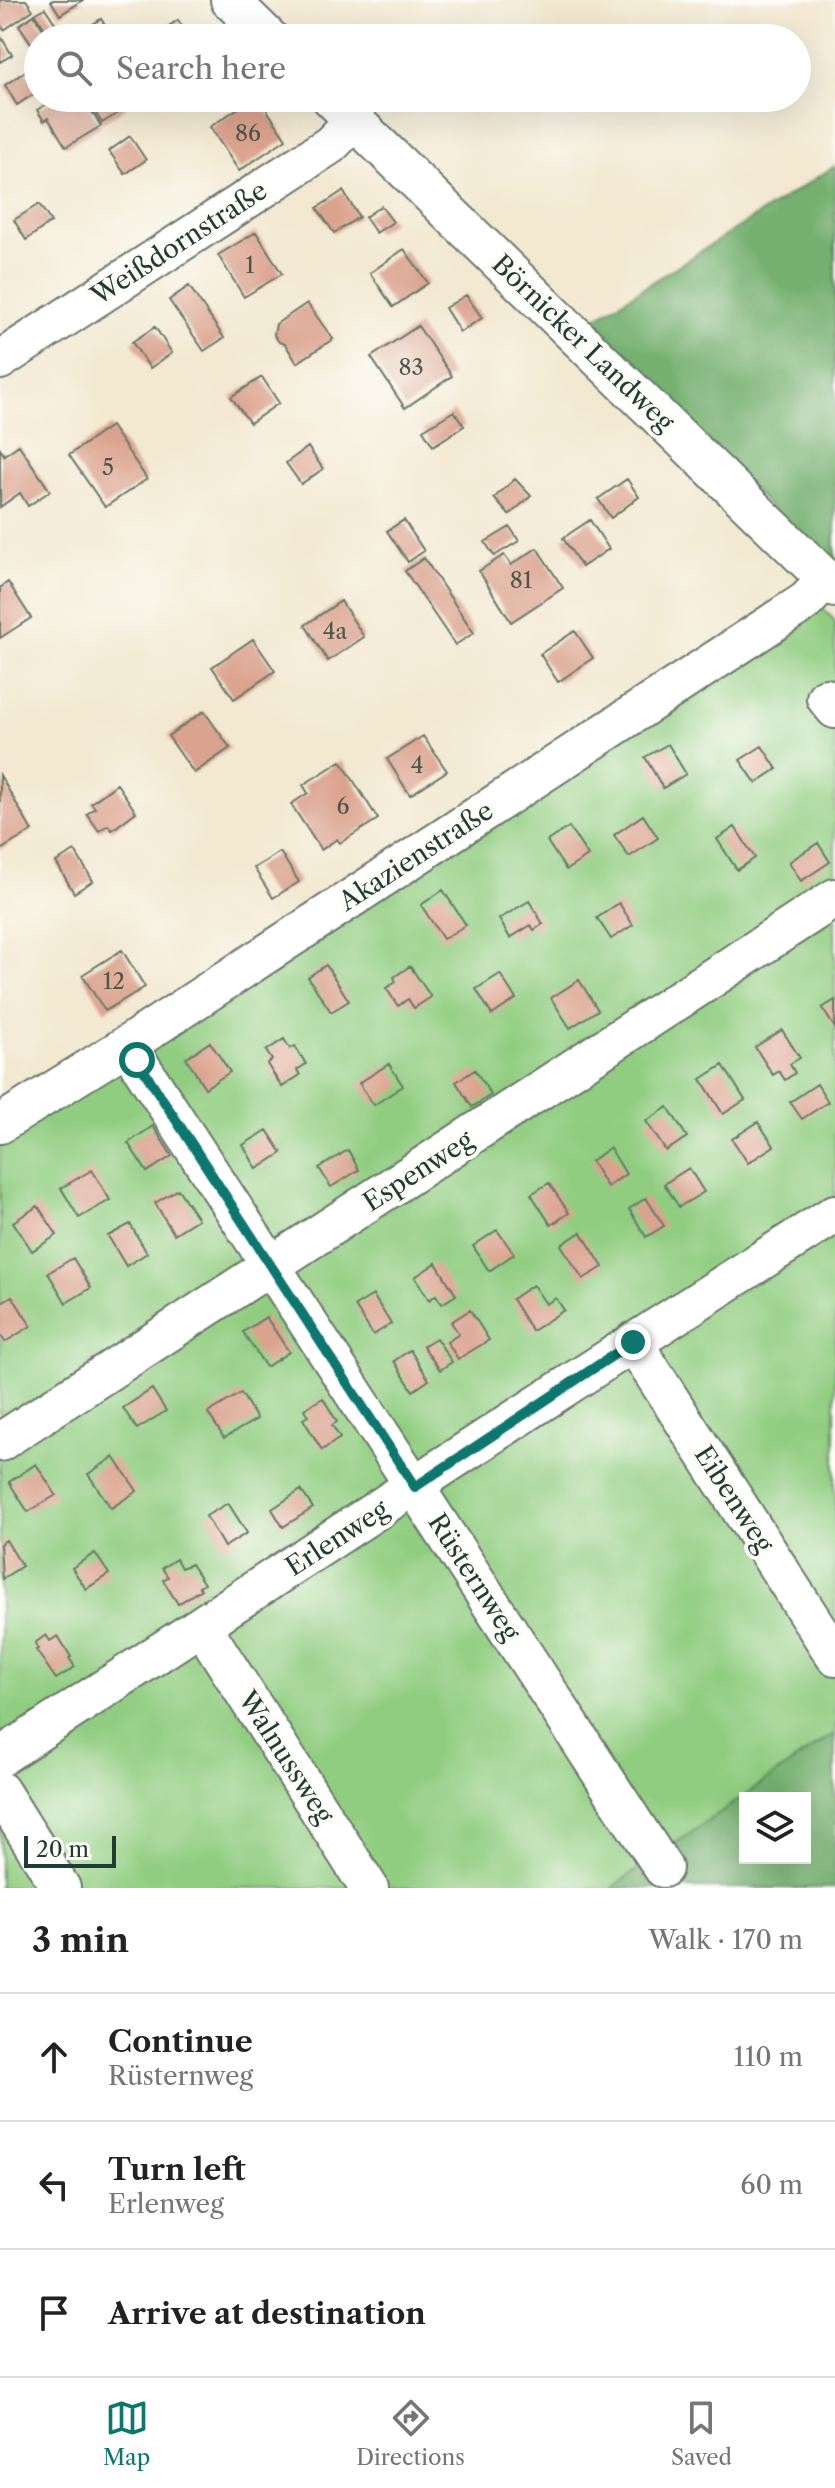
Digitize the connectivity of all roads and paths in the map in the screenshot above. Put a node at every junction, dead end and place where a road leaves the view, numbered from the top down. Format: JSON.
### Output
{"nodes":[{"id":1,"x":230,"y":0,"type":"edge"},
{"id":2,"x":255,"y":24,"type":"edge"},
{"id":3,"x":342,"y":112,"type":"edge"},
{"id":4,"x":346,"y":112,"type":"edge"},
{"id":5,"x":0,"y":360,"type":"edge"},
{"id":6,"x":831,"y":584,"type":"edge"},
{"id":7,"x":835,"y":898,"type":"edge"},
{"id":8,"x":127,"y":1045,"type":"junction"},
{"id":9,"x":0,"y":1124,"type":"edge"},
{"id":10,"x":835,"y":1214,"type":"edge"},
{"id":11,"x":271,"y":1267,"type":"junction"},
{"id":12,"x":633,"y":1342,"type":"junction"},
{"id":13,"x":0,"y":1442,"type":"edge"},
{"id":14,"x":415,"y":1487,"type":"junction"},
{"id":15,"x":202,"y":1626,"type":"junction"},
{"id":16,"x":835,"y":1656,"type":"edge"},
{"id":17,"x":0,"y":1757,"type":"edge"},
{"id":18,"x":0,"y":1791,"type":"edge"},
{"id":19,"x":663,"y":1868,"type":"dead end"},
{"id":20,"x":61,"y":1888,"type":"edge"},
{"id":21,"x":369,"y":1888,"type":"edge"}],
"edges":[{"from":1,"to":2,"type":"street"},
{"from":3,"to":5,"type":"street","name":"Weißdornstraße"},
{"from":4,"to":6,"type":"street","name":"Börnicker Landweg"},
{"from":6,"to":8,"type":"street","name":"Akazienstraße"},
{"from":7,"to":11,"type":"street","name":"Espenweg"},
{"from":8,"to":9,"type":"street","name":"Akazienstraße"},
{"from":8,"to":11,"type":"street","name":"Rüsternweg"},
{"from":10,"to":12,"type":"street","name":"Erlenweg"},
{"from":11,"to":13,"type":"street","name":"Espenweg"},
{"from":11,"to":14,"type":"street","name":"Rüsternweg"},
{"from":12,"to":14,"type":"street","name":"Erlenweg"},
{"from":12,"to":16,"type":"street","name":"Eibenweg"},
{"from":14,"to":15,"type":"street","name":"Erlenweg"},
{"from":14,"to":19,"type":"street","name":"Rüsternweg"},
{"from":15,"to":17,"type":"street","name":"Erlenweg"},
{"from":15,"to":21,"type":"street","name":"Walnussweg"},
{"from":18,"to":20,"type":"street"}]}
